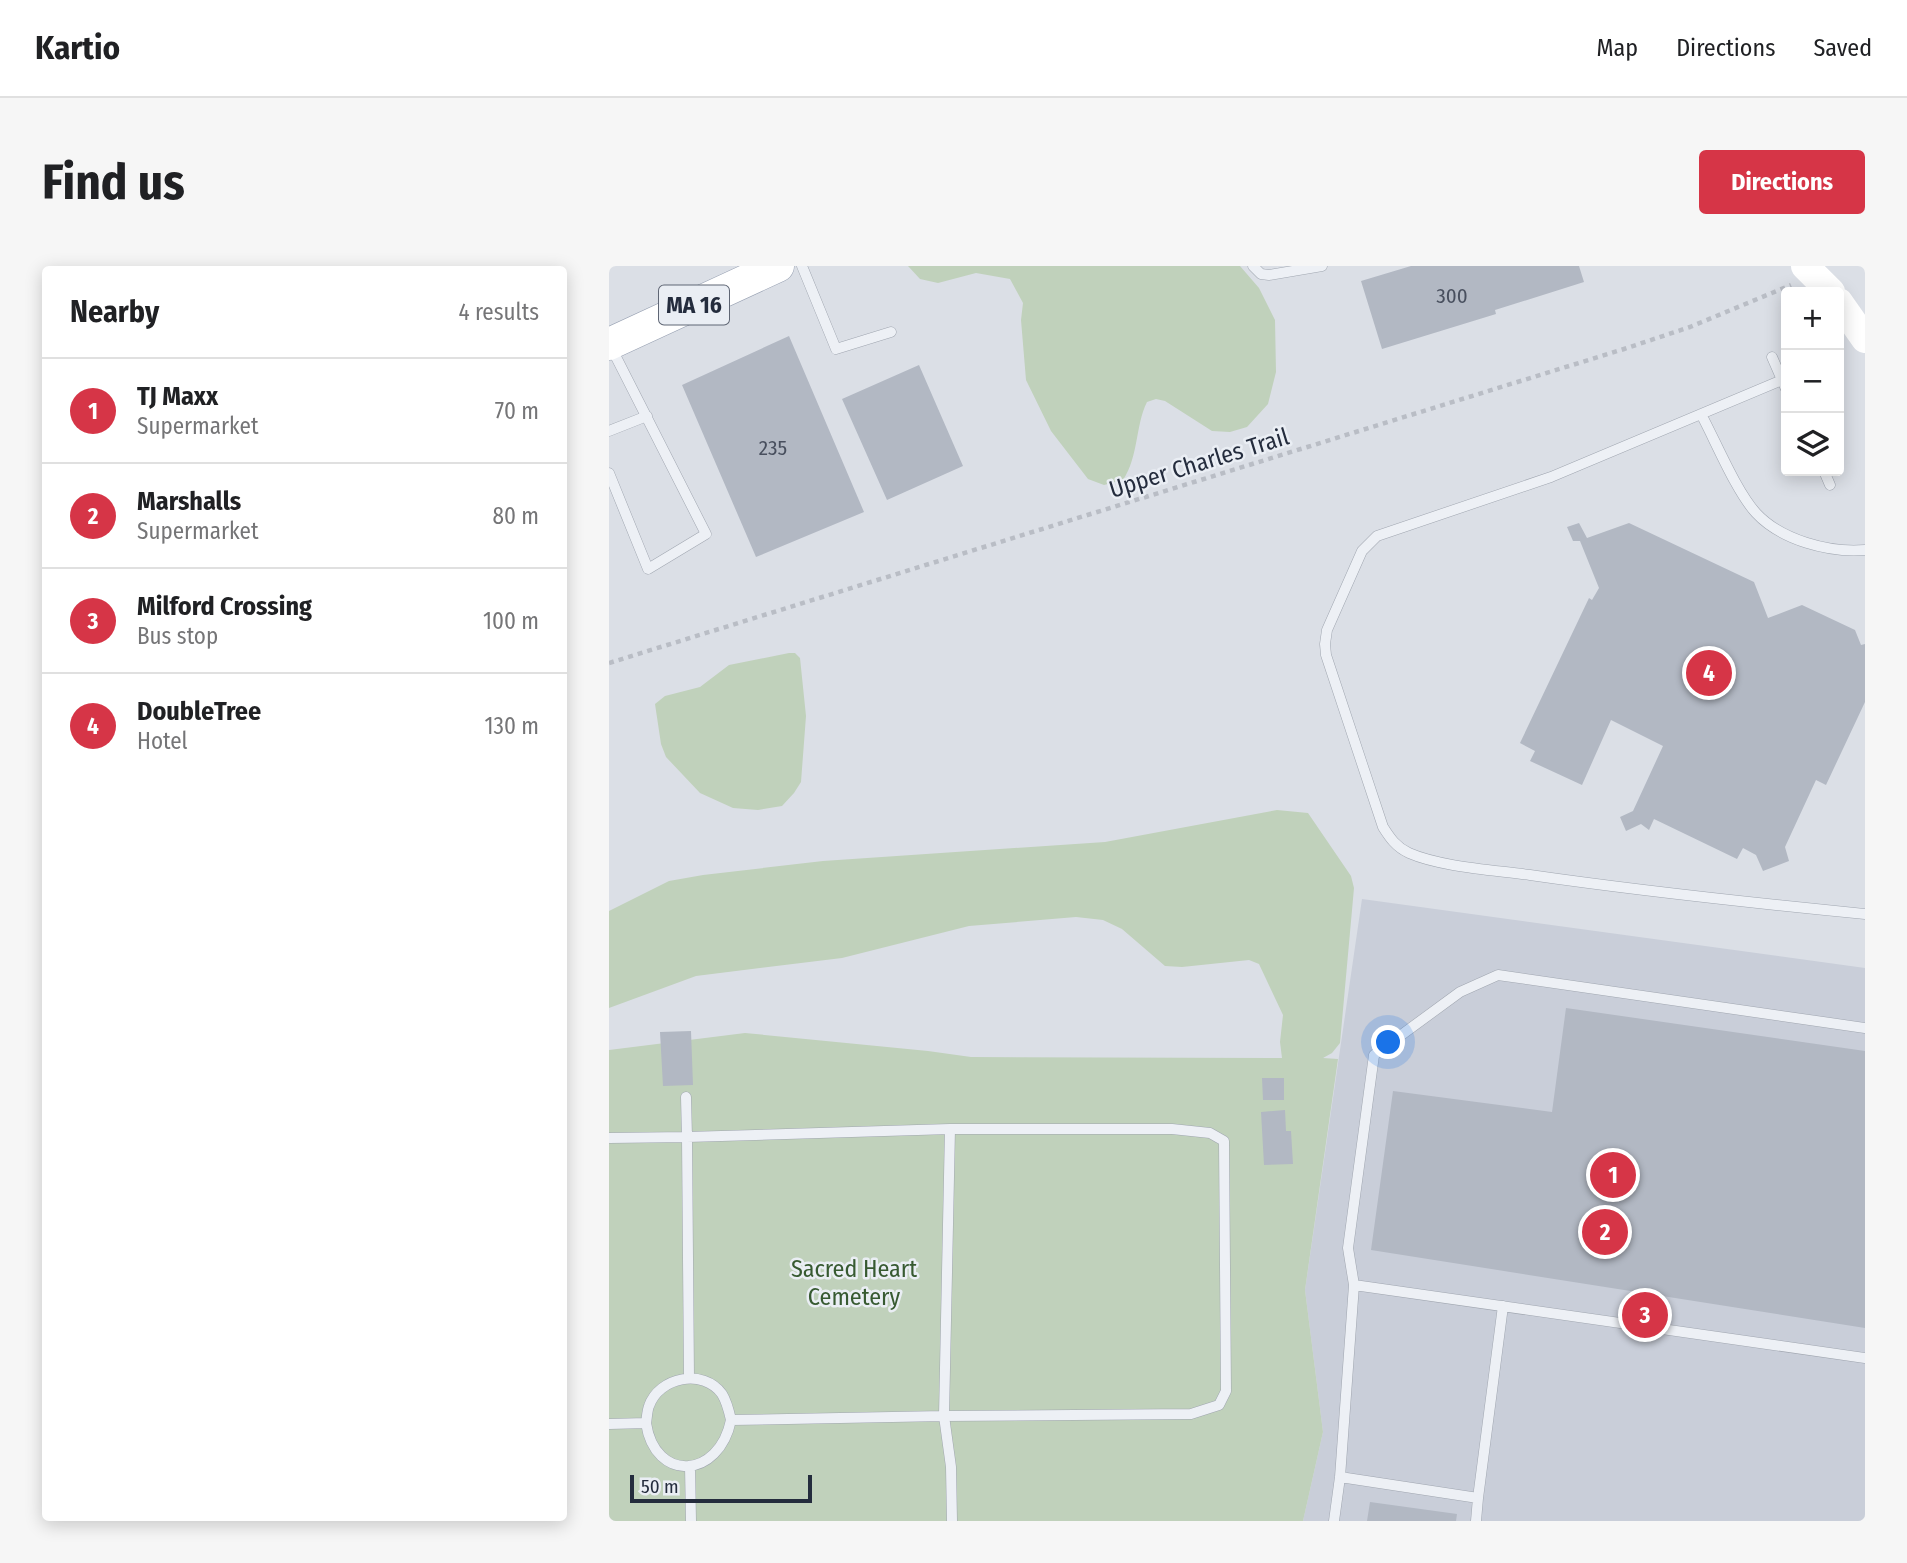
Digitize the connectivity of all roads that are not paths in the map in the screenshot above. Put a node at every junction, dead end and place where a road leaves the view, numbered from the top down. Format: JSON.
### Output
{"nodes":[{"id":1,"x":778,"y":266,"type":"edge"},
{"id":2,"x":802,"y":266,"type":"edge"},
{"id":3,"x":1252,"y":266,"type":"edge"},
{"id":4,"x":1322,"y":266,"type":"edge"},
{"id":5,"x":1800,"y":275,"type":"edge"},
{"id":6,"x":1822,"y":287,"type":"edge"},
{"id":7,"x":1844,"y":309,"type":"edge"},
{"id":8,"x":891,"y":332,"type":"dead end"},
{"id":9,"x":1865,"y":340,"type":"edge"},
{"id":10,"x":609,"y":344,"type":"edge"},
{"id":11,"x":1772,"y":357,"type":"dead end"},
{"id":12,"x":1781,"y":378,"type":"edge"},
{"id":13,"x":1781,"y":386,"type":"edge"},
{"id":14,"x":1701,"y":414,"type":"junction"},
{"id":15,"x":647,"y":416,"type":"junction"},
{"id":16,"x":609,"y":431,"type":"edge"},
{"id":17,"x":609,"y":472,"type":"edge"},
{"id":18,"x":1826,"y":476,"type":"edge"},
{"id":19,"x":1830,"y":485,"type":"dead end"},
{"id":20,"x":1865,"y":550,"type":"edge"},
{"id":21,"x":1865,"y":914,"type":"edge"},
{"id":22,"x":1865,"y":1028,"type":"edge"},
{"id":23,"x":686,"y":1097,"type":"dead end"},
{"id":24,"x":950,"y":1129,"type":"junction"},
{"id":25,"x":687,"y":1137,"type":"junction"},
{"id":26,"x":609,"y":1138,"type":"edge"},
{"id":27,"x":1354,"y":1285,"type":"junction"},
{"id":28,"x":1503,"y":1306,"type":"junction"},
{"id":29,"x":1865,"y":1358,"type":"edge"},
{"id":30,"x":689,"y":1378,"type":"junction"},
{"id":31,"x":944,"y":1416,"type":"junction"},
{"id":32,"x":731,"y":1420,"type":"junction"},
{"id":33,"x":646,"y":1423,"type":"junction"},
{"id":34,"x":609,"y":1424,"type":"edge"},
{"id":35,"x":690,"y":1466,"type":"junction"},
{"id":36,"x":1340,"y":1477,"type":"junction"},
{"id":37,"x":1478,"y":1498,"type":"junction"},
{"id":38,"x":691,"y":1521,"type":"edge"},
{"id":39,"x":952,"y":1521,"type":"edge"},
{"id":40,"x":1333,"y":1521,"type":"edge"},
{"id":41,"x":1476,"y":1521,"type":"edge"}],
"edges":[{"from":1,"to":10,"type":"main road","number":"MA 16"},
{"from":2,"to":8,"type":"lane"},
{"from":3,"to":4,"type":"lane"},
{"from":5,"to":6,"type":"main road"},
{"from":7,"to":9,"type":"main road"},
{"from":10,"to":15,"type":"lane"},
{"from":11,"to":12,"type":"lane"},
{"from":13,"to":14,"type":"lane"},
{"from":14,"to":20,"type":"lane"},
{"from":14,"to":21,"type":"lane"},
{"from":15,"to":16,"type":"lane"},
{"from":15,"to":17,"type":"lane"},
{"from":18,"to":19,"type":"lane"},
{"from":22,"to":27,"type":"lane"},
{"from":23,"to":25,"type":"lane"},
{"from":24,"to":25,"type":"lane"},
{"from":24,"to":31,"type":"lane"},
{"from":24,"to":31,"type":"lane"},
{"from":25,"to":26,"type":"lane"},
{"from":25,"to":30,"type":"lane"},
{"from":27,"to":28,"type":"lane"},
{"from":27,"to":36,"type":"lane"},
{"from":28,"to":29,"type":"lane"},
{"from":28,"to":37,"type":"lane"},
{"from":30,"to":32,"type":"lane"},
{"from":30,"to":33,"type":"lane"},
{"from":31,"to":32,"type":"lane"},
{"from":31,"to":39,"type":"lane"},
{"from":32,"to":35,"type":"lane"},
{"from":33,"to":34,"type":"lane"},
{"from":33,"to":35,"type":"lane"},
{"from":35,"to":38,"type":"lane"},
{"from":36,"to":37,"type":"lane"},
{"from":36,"to":40,"type":"lane"},
{"from":37,"to":41,"type":"lane"}]}
